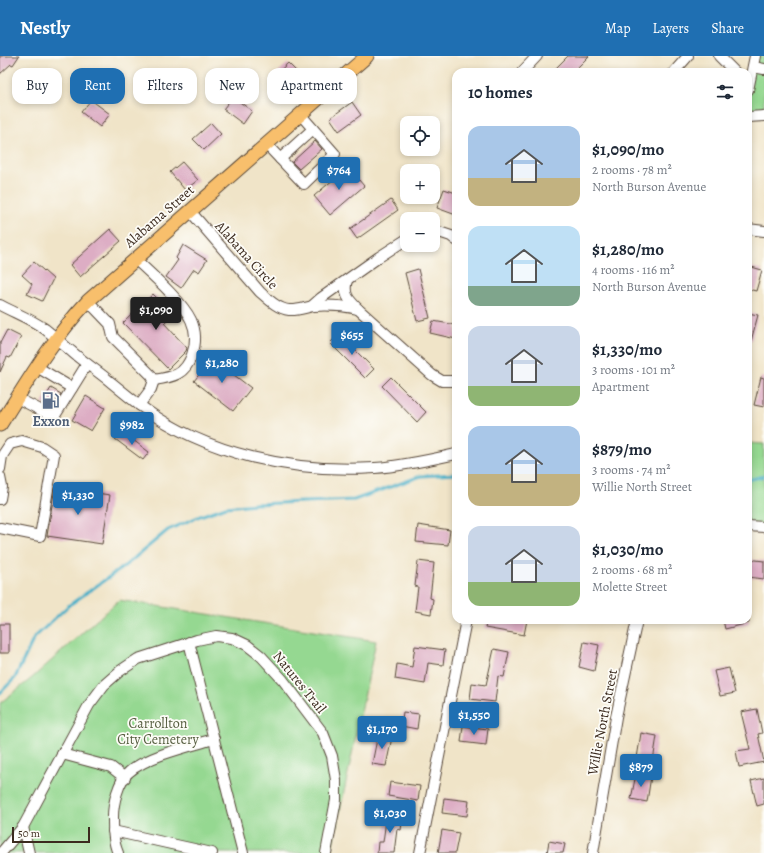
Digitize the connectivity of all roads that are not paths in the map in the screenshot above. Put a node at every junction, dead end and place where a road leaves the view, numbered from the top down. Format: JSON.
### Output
{"nodes":[{"id":1,"x":366,"y":56,"type":"edge"},
{"id":2,"x":537,"y":56,"type":"edge"},
{"id":3,"x":688,"y":56,"type":"edge"},
{"id":4,"x":719,"y":56,"type":"edge"},
{"id":5,"x":756,"y":56,"type":"edge"},
{"id":6,"x":753,"y":67,"type":"junction"},
{"id":7,"x":526,"y":68,"type":"edge"},
{"id":8,"x":678,"y":68,"type":"edge"},
{"id":9,"x":732,"y":68,"type":"edge"},
{"id":10,"x":764,"y":69,"type":"edge"},
{"id":11,"x":752,"y":71,"type":"edge"},
{"id":12,"x":300,"y":114,"type":"junction"},
{"id":13,"x":752,"y":116,"type":"edge"},
{"id":14,"x":764,"y":116,"type":"edge"},
{"id":15,"x":313,"y":129,"type":"junction"},
{"id":16,"x":266,"y":144,"type":"junction"},
{"id":17,"x":280,"y":159,"type":"junction"},
{"id":18,"x":190,"y":211,"type":"junction"},
{"id":19,"x":752,"y":230,"type":"edge"},
{"id":20,"x":764,"y":231,"type":"edge"},
{"id":21,"x":440,"y":232,"type":"edge"},
{"id":22,"x":452,"y":237,"type":"edge"},
{"id":23,"x":400,"y":244,"type":"edge"},
{"id":24,"x":136,"y":258,"type":"junction"},
{"id":25,"x":347,"y":280,"type":"junction"},
{"id":26,"x":88,"y":301,"type":"junction"},
{"id":27,"x":0,"y":304,"type":"edge"},
{"id":28,"x":312,"y":306,"type":"junction"},
{"id":29,"x":358,"y":309,"type":"junction"},
{"id":30,"x":56,"y":338,"type":"junction"},
{"id":31,"x":88,"y":364,"type":"junction"},
{"id":32,"x":37,"y":367,"type":"junction"},
{"id":33,"x":154,"y":380,"type":"junction"},
{"id":34,"x":452,"y":381,"type":"edge"},
{"id":35,"x":72,"y":388,"type":"junction"},
{"id":36,"x":17,"y":398,"type":"junction"},
{"id":37,"x":139,"y":405,"type":"junction"},
{"id":38,"x":0,"y":425,"type":"edge"},
{"id":39,"x":452,"y":455,"type":"edge"},
{"id":40,"x":0,"y":469,"type":"edge"},
{"id":41,"x":0,"y":477,"type":"edge"},
{"id":42,"x":0,"y":498,"type":"edge"},
{"id":43,"x":752,"y":526,"type":"edge"},
{"id":44,"x":764,"y":527,"type":"edge"},
{"id":45,"x":0,"y":528,"type":"edge"},
{"id":46,"x":465,"y":624,"type":"edge"},
{"id":47,"x":635,"y":624,"type":"edge"},
{"id":48,"x":189,"y":642,"type":"junction"},
{"id":49,"x":214,"y":739,"type":"junction"},
{"id":50,"x":62,"y":754,"type":"junction"},
{"id":51,"x":125,"y":778,"type":"junction"},
{"id":52,"x":22,"y":826,"type":"junction"},
{"id":53,"x":113,"y":831,"type":"junction"},
{"id":54,"x":1,"y":853,"type":"edge"},
{"id":55,"x":29,"y":853,"type":"edge"},
{"id":56,"x":118,"y":853,"type":"edge"},
{"id":57,"x":212,"y":853,"type":"edge"},
{"id":58,"x":243,"y":853,"type":"edge"},
{"id":59,"x":326,"y":853,"type":"edge"},
{"id":60,"x":420,"y":853,"type":"edge"},
{"id":61,"x":593,"y":853,"type":"edge"}],
"edges":[{"from":1,"to":12,"type":"main road","name":"Alabama Street"},
{"from":2,"to":7,"type":"street"},
{"from":3,"to":8,"type":"street"},
{"from":4,"to":9,"type":"street"},
{"from":5,"to":6,"type":"street"},
{"from":6,"to":10,"type":"street"},
{"from":6,"to":11,"type":"street"},
{"from":12,"to":15,"type":"street"},
{"from":12,"to":16,"type":"main road","name":"Alabama Street"},
{"from":13,"to":14,"type":"street"},
{"from":15,"to":17,"type":"street"},
{"from":15,"to":17,"type":"street"},
{"from":16,"to":17,"type":"street"},
{"from":16,"to":18,"type":"main road","name":"Alabama Street"},
{"from":18,"to":24,"type":"main road","name":"Alabama Street"},
{"from":18,"to":28,"type":"street","name":"Alabama Circle"},
{"from":19,"to":20,"type":"street"},
{"from":21,"to":22,"type":"street"},
{"from":23,"to":25,"type":"street","name":"Alabama Circle"},
{"from":24,"to":26,"type":"main road","name":"Alabama Street"},
{"from":24,"to":33,"type":"street"},
{"from":25,"to":28,"type":"street","name":"Alabama Circle"},
{"from":25,"to":29,"type":"street"},
{"from":26,"to":30,"type":"main road","name":"Alabama Street"},
{"from":26,"to":33,"type":"street"},
{"from":27,"to":30,"type":"street"},
{"from":28,"to":29,"type":"street","name":"Alabama Circle"},
{"from":29,"to":34,"type":"street"},
{"from":30,"to":31,"type":"street"},
{"from":30,"to":32,"type":"main road","name":"Alabama Street"},
{"from":31,"to":35,"type":"street"},
{"from":31,"to":37,"type":"street"},
{"from":32,"to":35,"type":"street"},
{"from":32,"to":36,"type":"main road","name":"Alabama Street"},
{"from":33,"to":37,"type":"street"},
{"from":35,"to":36,"type":"street"},
{"from":36,"to":38,"type":"main road","name":"Alabama Street"},
{"from":37,"to":39,"type":"street"},
{"from":40,"to":45,"type":"street"},
{"from":41,"to":42,"type":"street"},
{"from":43,"to":44,"type":"street"},
{"from":46,"to":60,"type":"street"},
{"from":47,"to":61,"type":"street","name":"Willie North Street"},
{"from":48,"to":49,"type":"street"},
{"from":48,"to":50,"type":"street","name":"Natures Trail"},
{"from":48,"to":59,"type":"street","name":"Natures Trail"},
{"from":49,"to":51,"type":"street"},
{"from":49,"to":58,"type":"street"},
{"from":50,"to":51,"type":"street"},
{"from":50,"to":52,"type":"street","name":"Natures Trail"},
{"from":51,"to":53,"type":"street"},
{"from":52,"to":54,"type":"street","name":"Natures Trail"},
{"from":52,"to":55,"type":"street"},
{"from":53,"to":56,"type":"street"},
{"from":53,"to":57,"type":"street"}]}
